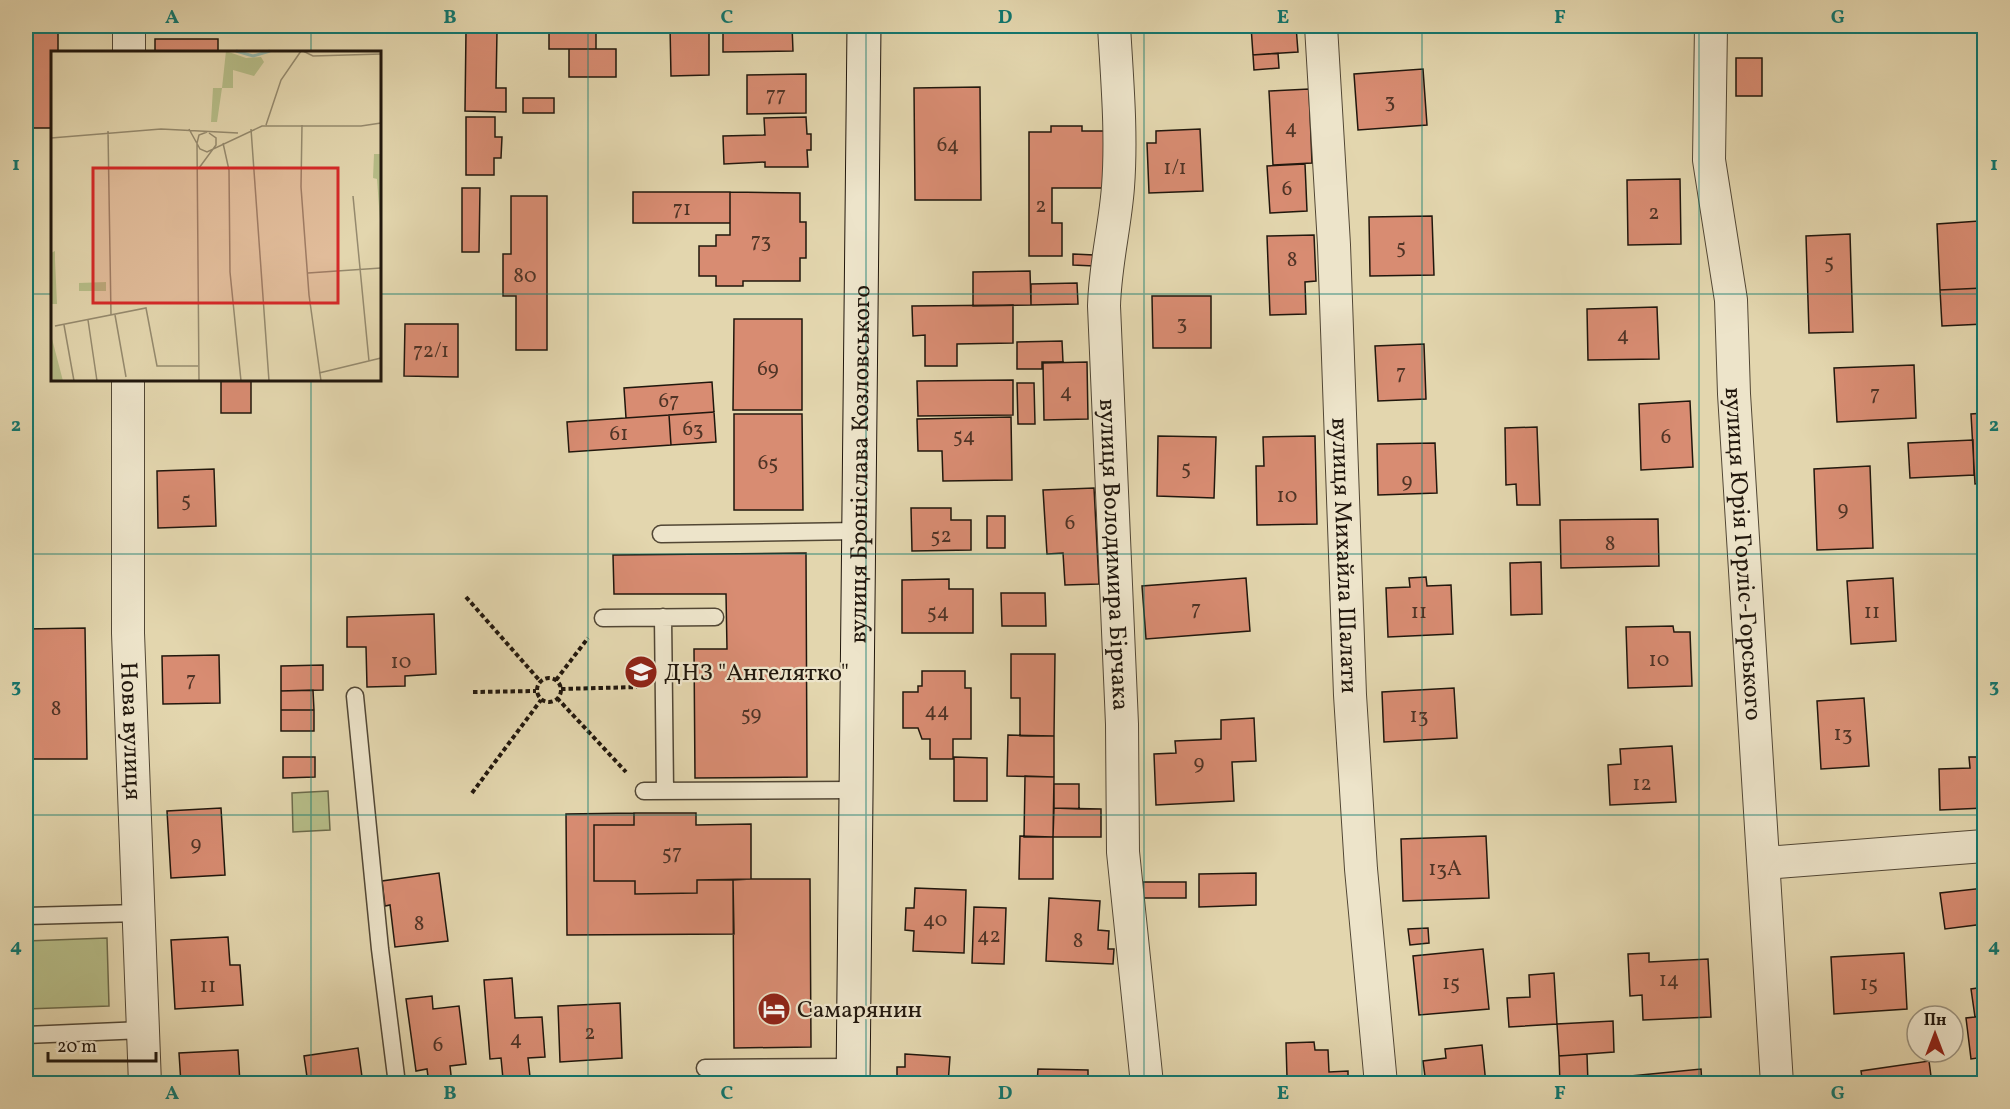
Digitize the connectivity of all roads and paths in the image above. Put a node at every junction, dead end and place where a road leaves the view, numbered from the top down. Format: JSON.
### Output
{"nodes":[{"id":1,"x":129,"y":26,"type":"edge"},
{"id":2,"x":864,"y":26,"type":"edge"},
{"id":3,"x":1114,"y":26,"type":"edge"},
{"id":4,"x":1321,"y":26,"type":"edge"},
{"id":5,"x":1711,"y":26,"type":"edge"},
{"id":6,"x":129,"y":51,"type":"edge"},
{"id":7,"x":128,"y":381,"type":"edge"},
{"id":8,"x":858,"y":531,"type":"junction"},
{"id":9,"x":661,"y":534,"type":"dead end"},
{"id":10,"x":466,"y":597,"type":"dead end"},
{"id":11,"x":663,"y":617,"type":"junction"},
{"id":12,"x":715,"y":617,"type":"dead end"},
{"id":13,"x":603,"y":618,"type":"joint"},
{"id":14,"x":556,"y":680,"type":"junction"},
{"id":15,"x":540,"y":681,"type":"junction"},
{"id":16,"x":664,"y":686,"type":"junction"},
{"id":17,"x":561,"y":689,"type":"junction"},
{"id":18,"x":536,"y":691,"type":"junction"},
{"id":19,"x":473,"y":692,"type":"dead end"},
{"id":20,"x":355,"y":696,"type":"dead end"},
{"id":21,"x":557,"y":698,"type":"junction"},
{"id":22,"x":542,"y":700,"type":"junction"},
{"id":23,"x":855,"y":790,"type":"junction"},
{"id":24,"x":644,"y":791,"type":"joint"},
{"id":25,"x":665,"y":791,"type":"junction"},
{"id":26,"x":471,"y":793,"type":"dead end"},
{"id":27,"x":1984,"y":846,"type":"edge"},
{"id":28,"x":1765,"y":863,"type":"junction"},
{"id":29,"x":139,"y":913,"type":"junction"},
{"id":30,"x":26,"y":916,"type":"edge"},
{"id":31,"x":143,"y":1030,"type":"junction"},
{"id":32,"x":26,"y":1035,"type":"edge"},
{"id":33,"x":705,"y":1068,"type":"dead end"},
{"id":34,"x":854,"y":1075,"type":"edge"},
{"id":35,"x":146,"y":1083,"type":"edge"},
{"id":36,"x":396,"y":1083,"type":"edge"},
{"id":37,"x":1147,"y":1083,"type":"edge"},
{"id":38,"x":1381,"y":1083,"type":"edge"},
{"id":39,"x":1777,"y":1083,"type":"edge"}],
"edges":[{"from":1,"to":6,"type":"street"},
{"from":2,"to":8,"type":"street","name":"вулиця Броніслава Козловського"},
{"from":3,"to":37,"type":"street","name":"вулиця Володимира Бірчака"},
{"from":4,"to":38,"type":"street","name":"вулиця Михайла Шалати"},
{"from":5,"to":28,"type":"street","name":"вулиця Юрія Горліс-Горського"},
{"from":7,"to":29,"type":"street","name":"Нова вулиця"},
{"from":8,"to":9,"type":"lane"},
{"from":8,"to":23,"type":"street","name":"вулиця Броніслава Козловського"},
{"from":10,"to":15,"type":"path"},
{"from":11,"to":12,"type":"lane"},
{"from":11,"to":13,"type":"lane"},
{"from":11,"to":16,"type":"lane"},
{"from":13,"to":14,"type":"path"},
{"from":14,"to":15,"type":"path"},
{"from":14,"to":17,"type":"path"},
{"from":15,"to":18,"type":"path"},
{"from":16,"to":17,"type":"path"},
{"from":16,"to":25,"type":"lane"},
{"from":17,"to":21,"type":"path"},
{"from":18,"to":19,"type":"path"},
{"from":18,"to":22,"type":"path"},
{"from":20,"to":36,"type":"lane"},
{"from":21,"to":22,"type":"path"},
{"from":21,"to":24,"type":"path"},
{"from":22,"to":26,"type":"path"},
{"from":23,"to":25,"type":"lane"},
{"from":23,"to":34,"type":"street","name":"вулиця Броніслава Козловського"},
{"from":24,"to":25,"type":"lane"},
{"from":27,"to":28,"type":"street"},
{"from":28,"to":39,"type":"street","name":"вулиця Юрія Горліс-Горського"},
{"from":29,"to":30,"type":"lane"},
{"from":29,"to":31,"type":"street","name":"Нова вулиця"},
{"from":31,"to":32,"type":"lane"},
{"from":31,"to":35,"type":"street","name":"Нова вулиця"},
{"from":33,"to":34,"type":"lane"}]}
